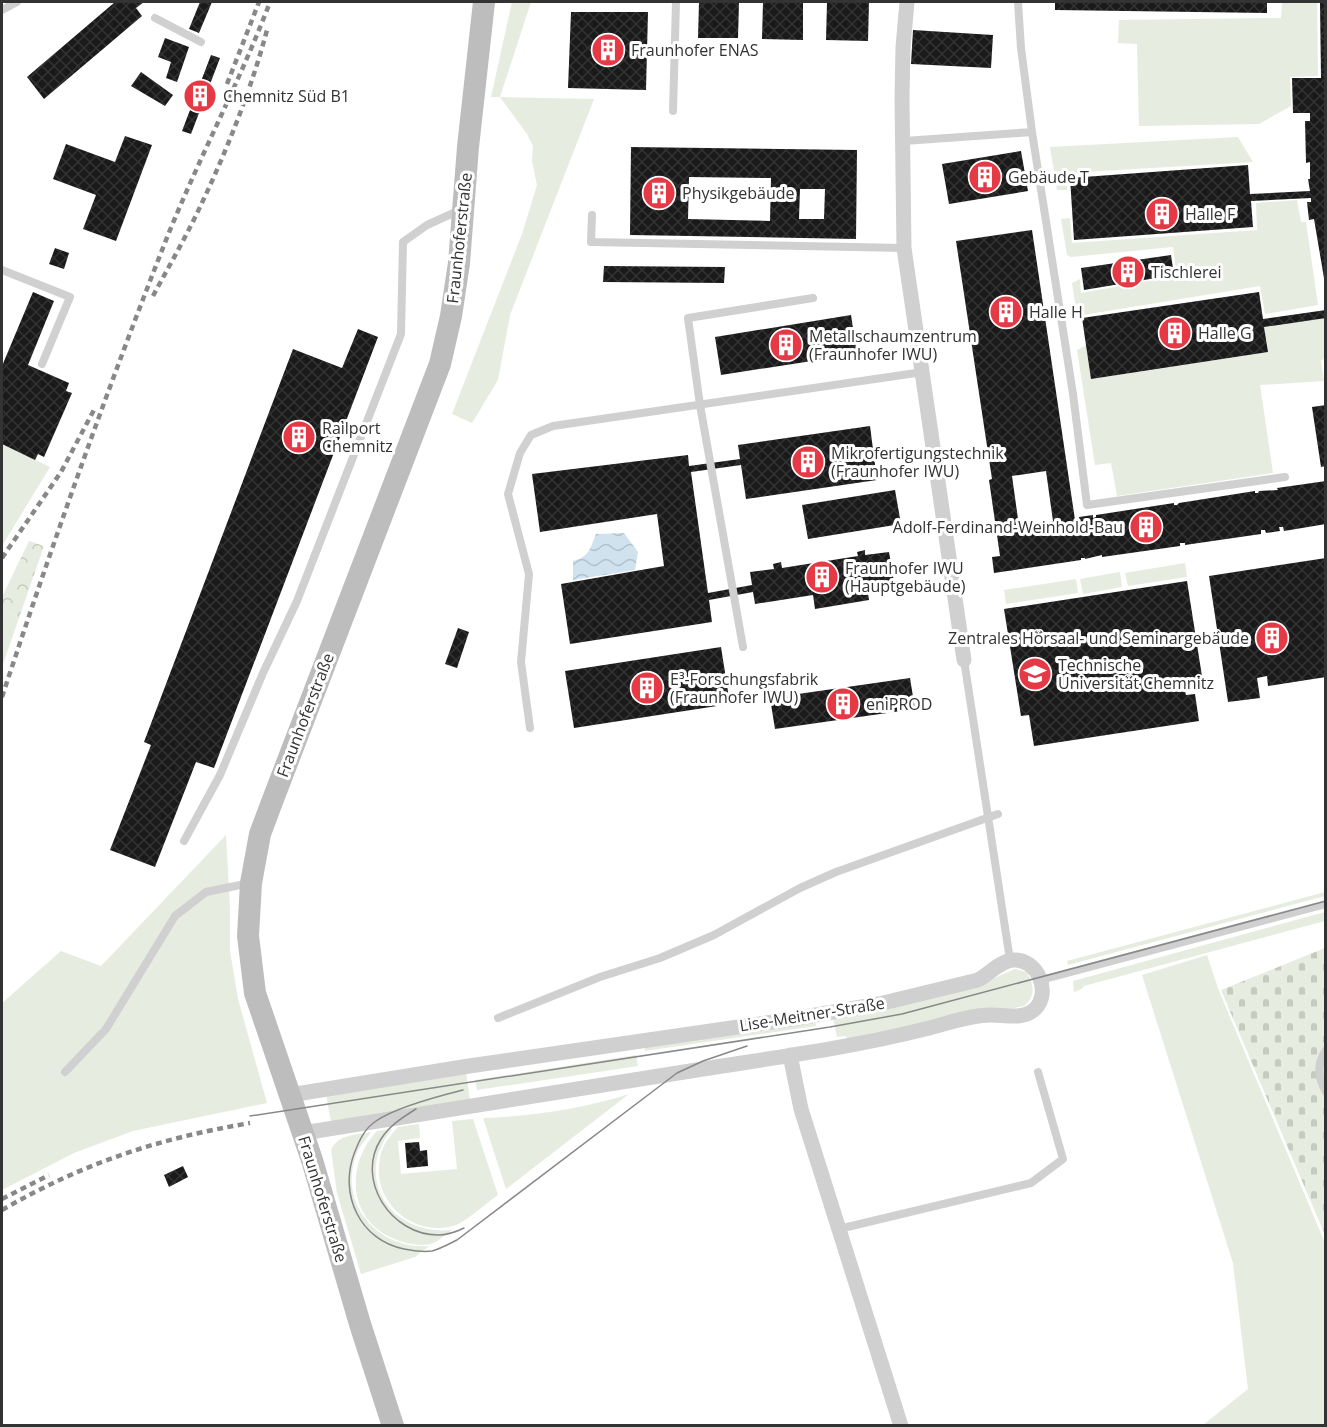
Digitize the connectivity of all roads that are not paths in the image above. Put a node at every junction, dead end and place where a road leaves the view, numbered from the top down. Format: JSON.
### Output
{"nodes":[{"id":1,"x":17,"y":2,"type":"edge"},
{"id":2,"x":484,"y":2,"type":"edge"},
{"id":3,"x":676,"y":2,"type":"edge"},
{"id":4,"x":907,"y":2,"type":"edge"},
{"id":5,"x":1018,"y":2,"type":"edge"},
{"id":6,"x":2,"y":10,"type":"edge"},
{"id":7,"x":155,"y":18,"type":"dead end"},
{"id":8,"x":201,"y":42,"type":"dead end"},
{"id":9,"x":673,"y":111,"type":"dead end"},
{"id":10,"x":1032,"y":132,"type":"junction"},
{"id":11,"x":904,"y":141,"type":"junction"},
{"id":12,"x":463,"y":209,"type":"junction"},
{"id":13,"x":592,"y":214,"type":"dead end"},
{"id":14,"x":904,"y":248,"type":"junction"},
{"id":15,"x":2,"y":270,"type":"edge"},
{"id":16,"x":813,"y":298,"type":"dead end"},
{"id":17,"x":42,"y":364,"type":"dead end"},
{"id":18,"x":923,"y":372,"type":"junction"},
{"id":19,"x":700,"y":405,"type":"junction"},
{"id":20,"x":1285,"y":477,"type":"dead end"},
{"id":21,"x":743,"y":647,"type":"dead end"},
{"id":22,"x":964,"y":660,"type":"joint"},
{"id":23,"x":530,"y":728,"type":"dead end"},
{"id":24,"x":998,"y":814,"type":"dead end"},
{"id":25,"x":988,"y":818,"type":"junction"},
{"id":26,"x":184,"y":842,"type":"dead end"},
{"id":27,"x":251,"y":883,"type":"junction"},
{"id":28,"x":1326,"y":904,"type":"edge"},
{"id":29,"x":1010,"y":960,"type":"junction"},
{"id":30,"x":1041,"y":980,"type":"junction"},
{"id":31,"x":498,"y":1018,"type":"dead end"},
{"id":32,"x":1326,"y":1050,"type":"edge"},
{"id":33,"x":790,"y":1055,"type":"junction"},
{"id":34,"x":65,"y":1072,"type":"dead end"},
{"id":35,"x":1038,"y":1072,"type":"dead end"},
{"id":36,"x":1326,"y":1092,"type":"edge"},
{"id":37,"x":290,"y":1095,"type":"junction"},
{"id":38,"x":303,"y":1133,"type":"junction"},
{"id":39,"x":839,"y":1229,"type":"junction"},
{"id":40,"x":393,"y":1425,"type":"edge"},
{"id":41,"x":901,"y":1425,"type":"edge"}],
"edges":[{"from":1,"to":6,"type":"lane"},
{"from":2,"to":12,"type":"main road","name":"Fraunhoferstraße"},
{"from":3,"to":9,"type":"lane"},
{"from":4,"to":11,"type":"street"},
{"from":5,"to":10,"type":"lane"},
{"from":7,"to":8,"type":"lane"},
{"from":10,"to":11,"type":"lane"},
{"from":10,"to":20,"type":"lane"},
{"from":11,"to":14,"type":"street"},
{"from":12,"to":26,"type":"lane"},
{"from":12,"to":27,"type":"main road","name":"Fraunhoferstraße"},
{"from":13,"to":14,"type":"lane"},
{"from":14,"to":18,"type":"street"},
{"from":15,"to":17,"type":"lane"},
{"from":16,"to":19,"type":"lane"},
{"from":18,"to":19,"type":"lane"},
{"from":18,"to":22,"type":"street"},
{"from":19,"to":21,"type":"lane"},
{"from":19,"to":23,"type":"lane"},
{"from":22,"to":25,"type":"lane"},
{"from":24,"to":25,"type":"lane"},
{"from":25,"to":29,"type":"lane"},
{"from":25,"to":31,"type":"lane"},
{"from":27,"to":34,"type":"lane"},
{"from":27,"to":37,"type":"main road","name":"Fraunhoferstraße"},
{"from":28,"to":30,"type":"lane"},
{"from":29,"to":30,"type":"street"},
{"from":29,"to":37,"type":"street","name":"Lise-Meitner-Straße"},
{"from":30,"to":33,"type":"street"},
{"from":32,"to":36,"type":"lane"},
{"from":33,"to":38,"type":"street"},
{"from":33,"to":39,"type":"street"},
{"from":35,"to":39,"type":"lane"},
{"from":37,"to":38,"type":"main road","name":"Fraunhoferstraße"},
{"from":38,"to":40,"type":"main road","name":"Fraunhoferstraße"},
{"from":39,"to":41,"type":"street"}]}
